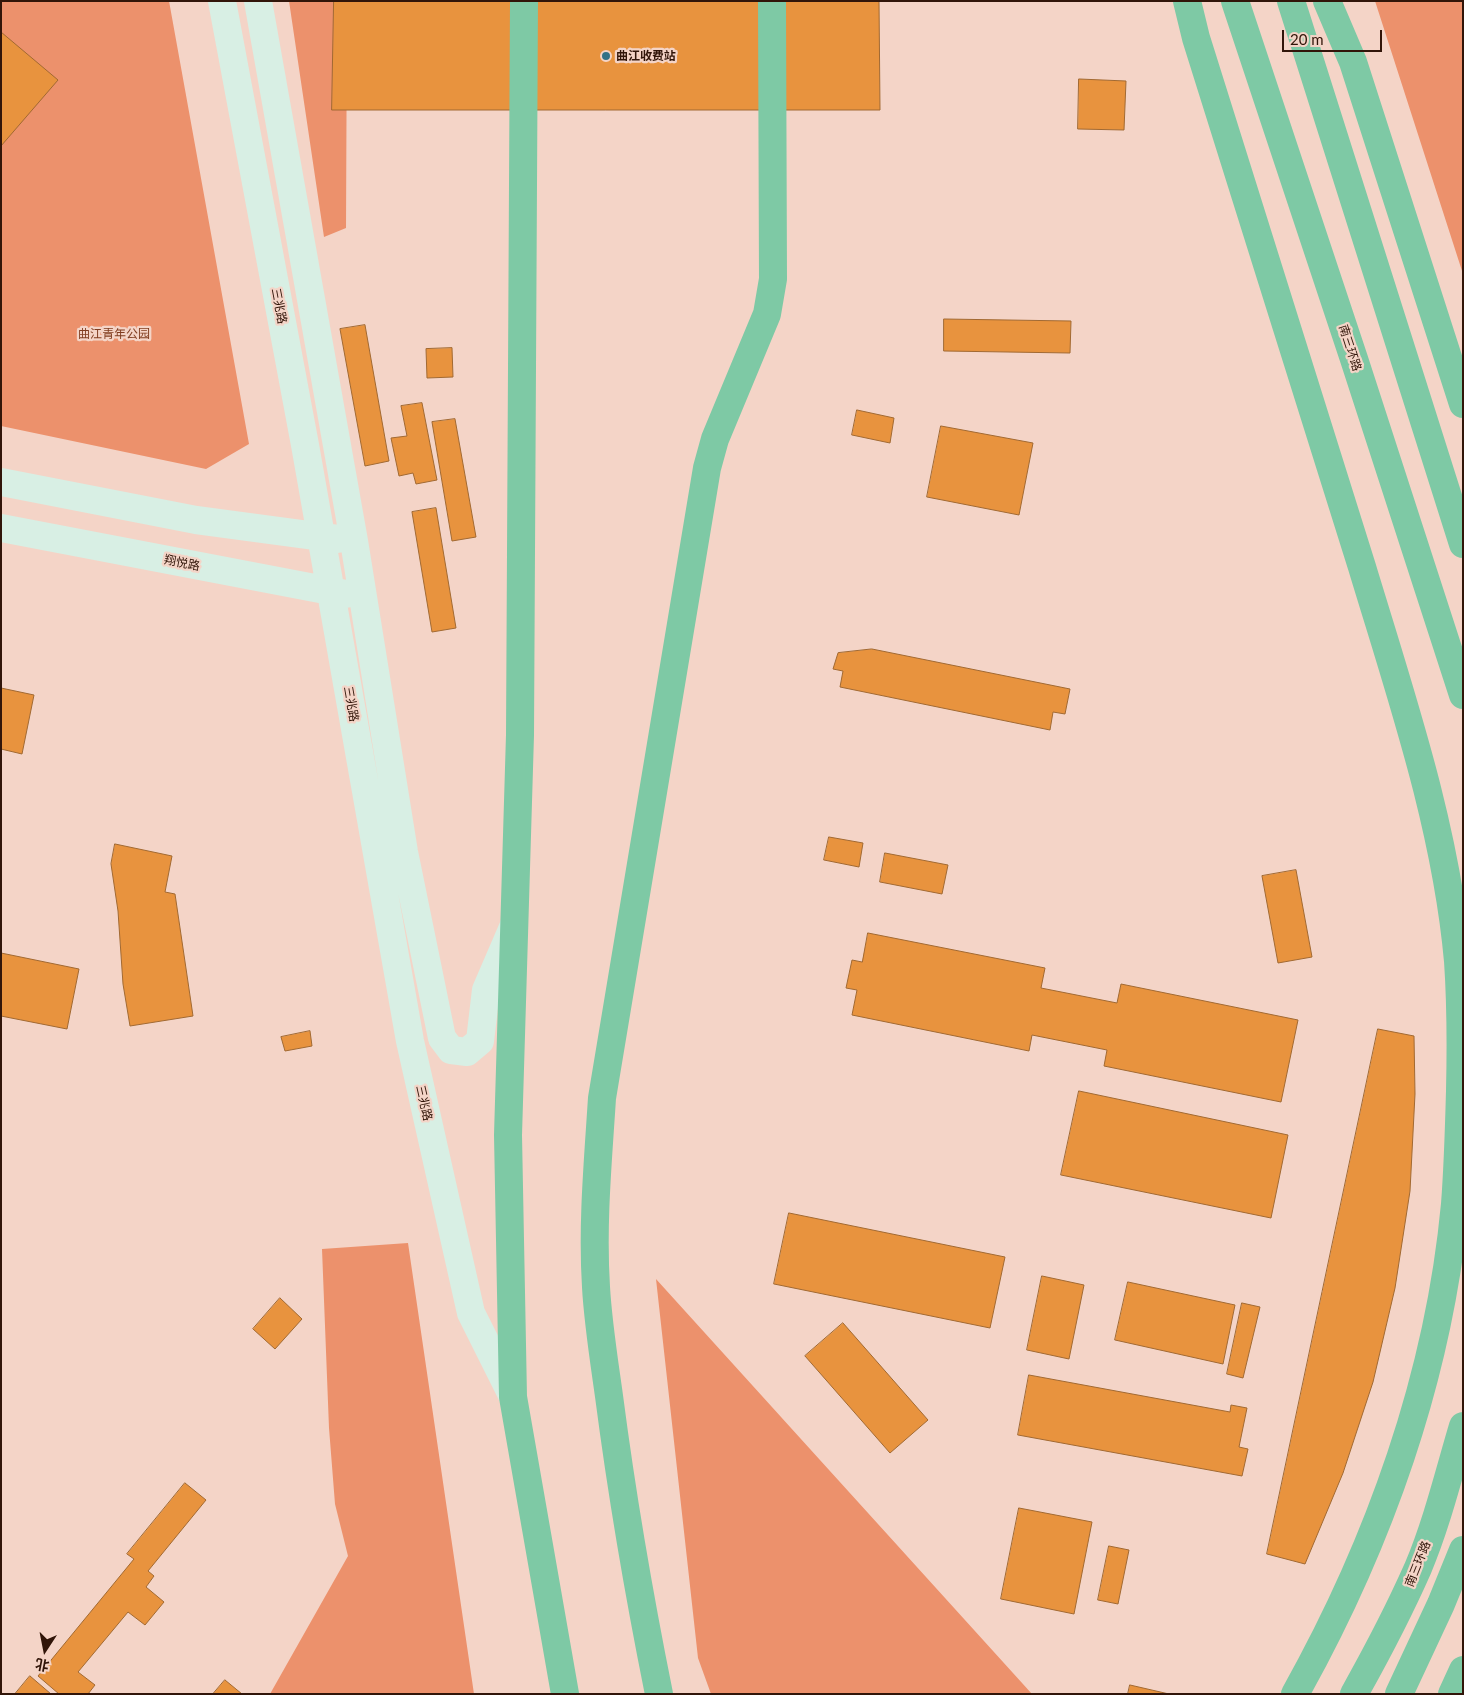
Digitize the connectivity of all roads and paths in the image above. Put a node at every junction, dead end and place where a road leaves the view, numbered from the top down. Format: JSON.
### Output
{"nodes":[{"id":1,"x":222,"y":1,"type":"edge"},
{"id":2,"x":258,"y":1,"type":"edge"},
{"id":3,"x":524,"y":1,"type":"edge"},
{"id":4,"x":772,"y":1,"type":"edge"},
{"id":5,"x":1187,"y":1,"type":"edge"},
{"id":6,"x":1235,"y":1,"type":"edge"},
{"id":7,"x":1291,"y":1,"type":"edge"},
{"id":8,"x":1327,"y":1,"type":"edge"},
{"id":9,"x":1463,"y":404,"type":"edge"},
{"id":10,"x":1,"y":482,"type":"edge"},
{"id":11,"x":1,"y":528,"type":"edge"},
{"id":12,"x":321,"y":536,"type":"junction"},
{"id":13,"x":354,"y":541,"type":"junction"},
{"id":14,"x":1463,"y":544,"type":"edge"},
{"id":15,"x":331,"y":591,"type":"junction"},
{"id":16,"x":363,"y":598,"type":"junction"},
{"id":17,"x":1463,"y":695,"type":"edge"},
{"id":18,"x":514,"y":924,"type":"junction"},
{"id":19,"x":513,"y":1397,"type":"junction"},
{"id":20,"x":1463,"y":1426,"type":"edge"},
{"id":21,"x":1463,"y":1550,"type":"edge"},
{"id":22,"x":1463,"y":1670,"type":"edge"},
{"id":23,"x":565,"y":1694,"type":"edge"},
{"id":24,"x":659,"y":1694,"type":"edge"},
{"id":25,"x":1295,"y":1694,"type":"edge"},
{"id":26,"x":1354,"y":1694,"type":"edge"},
{"id":27,"x":1399,"y":1694,"type":"edge"},
{"id":28,"x":1452,"y":1694,"type":"edge"}],
"edges":[{"from":1,"to":12,"type":"street","name":"三兆路"},
{"from":2,"to":13,"type":"street"},
{"from":3,"to":18,"type":"highway"},
{"from":4,"to":24,"type":"highway"},
{"from":5,"to":25,"type":"highway"},
{"from":6,"to":17,"type":"highway","name":"南三环路"},
{"from":7,"to":14,"type":"highway"},
{"from":8,"to":9,"type":"highway"},
{"from":10,"to":12,"type":"street"},
{"from":11,"to":15,"type":"street","name":"翔悦路"},
{"from":12,"to":13,"type":"street"},
{"from":12,"to":15,"type":"street","name":"三兆路"},
{"from":13,"to":16,"type":"street"},
{"from":15,"to":16,"type":"street","name":"翔悦路"},
{"from":15,"to":19,"type":"street","name":"三兆路"},
{"from":16,"to":18,"type":"street"},
{"from":18,"to":19,"type":"highway"},
{"from":19,"to":23,"type":"highway"},
{"from":20,"to":26,"type":"highway","name":"南三环路"},
{"from":21,"to":27,"type":"highway"},
{"from":22,"to":28,"type":"highway"}]}
